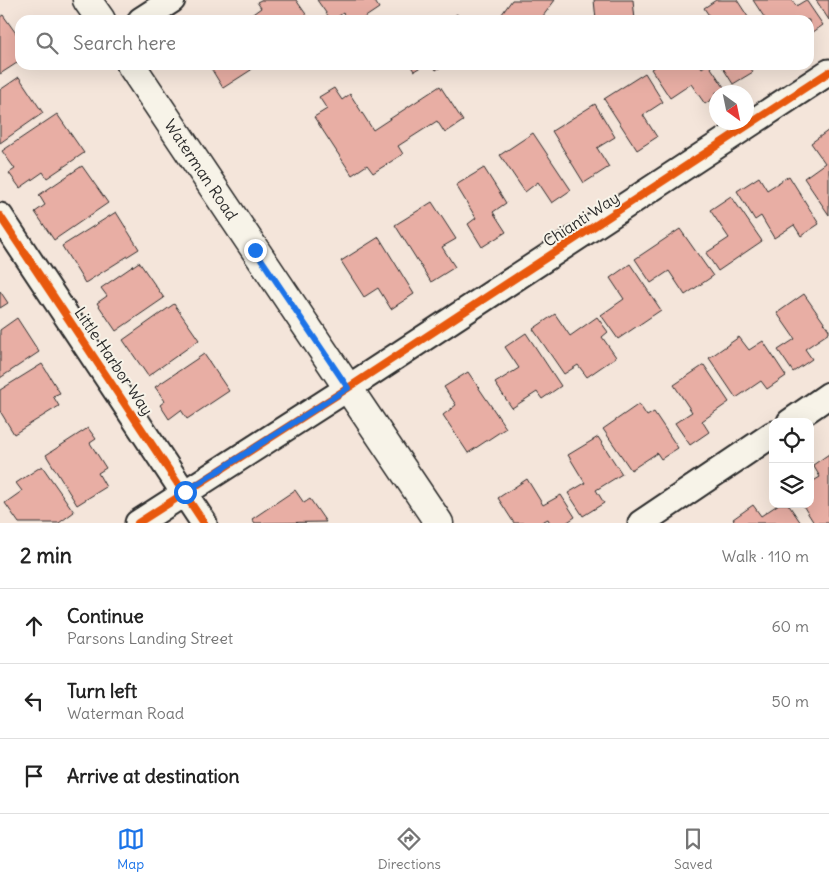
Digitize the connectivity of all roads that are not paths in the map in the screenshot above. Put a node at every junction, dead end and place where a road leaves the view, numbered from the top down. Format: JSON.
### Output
{"nodes":[{"id":1,"x":87,"y":0,"type":"edge"},
{"id":2,"x":172,"y":0,"type":"edge"},
{"id":3,"x":98,"y":15,"type":"edge"},
{"id":4,"x":149,"y":15,"type":"edge"},
{"id":5,"x":134,"y":70,"type":"edge"},
{"id":6,"x":829,"y":72,"type":"edge"},
{"id":7,"x":0,"y":216,"type":"edge"},
{"id":8,"x":348,"y":388,"type":"junction"},
{"id":9,"x":829,"y":396,"type":"edge"},
{"id":10,"x":796,"y":418,"type":"edge"},
{"id":11,"x":769,"y":437,"type":"edge"},
{"id":12,"x":185,"y":492,"type":"junction"},
{"id":13,"x":138,"y":523,"type":"edge"},
{"id":14,"x":204,"y":523,"type":"edge"},
{"id":15,"x":439,"y":523,"type":"edge"},
{"id":16,"x":640,"y":523,"type":"edge"}],
"edges":[{"from":1,"to":3,"type":"main road"},
{"from":2,"to":4,"type":"street"},
{"from":5,"to":8,"type":"main road","name":"Waterman Road"},
{"from":6,"to":8,"type":"street","name":"Chianti Way"},
{"from":7,"to":12,"type":"street","name":"Little Harbor Way"},
{"from":8,"to":12,"type":"street","name":"Chianti Way"},
{"from":8,"to":15,"type":"main road","name":"Waterman Road"},
{"from":9,"to":10,"type":"street"},
{"from":11,"to":16,"type":"street"},
{"from":12,"to":13,"type":"street","name":"Chianti Way"},
{"from":12,"to":14,"type":"street","name":"Little Harbor Way"}]}
